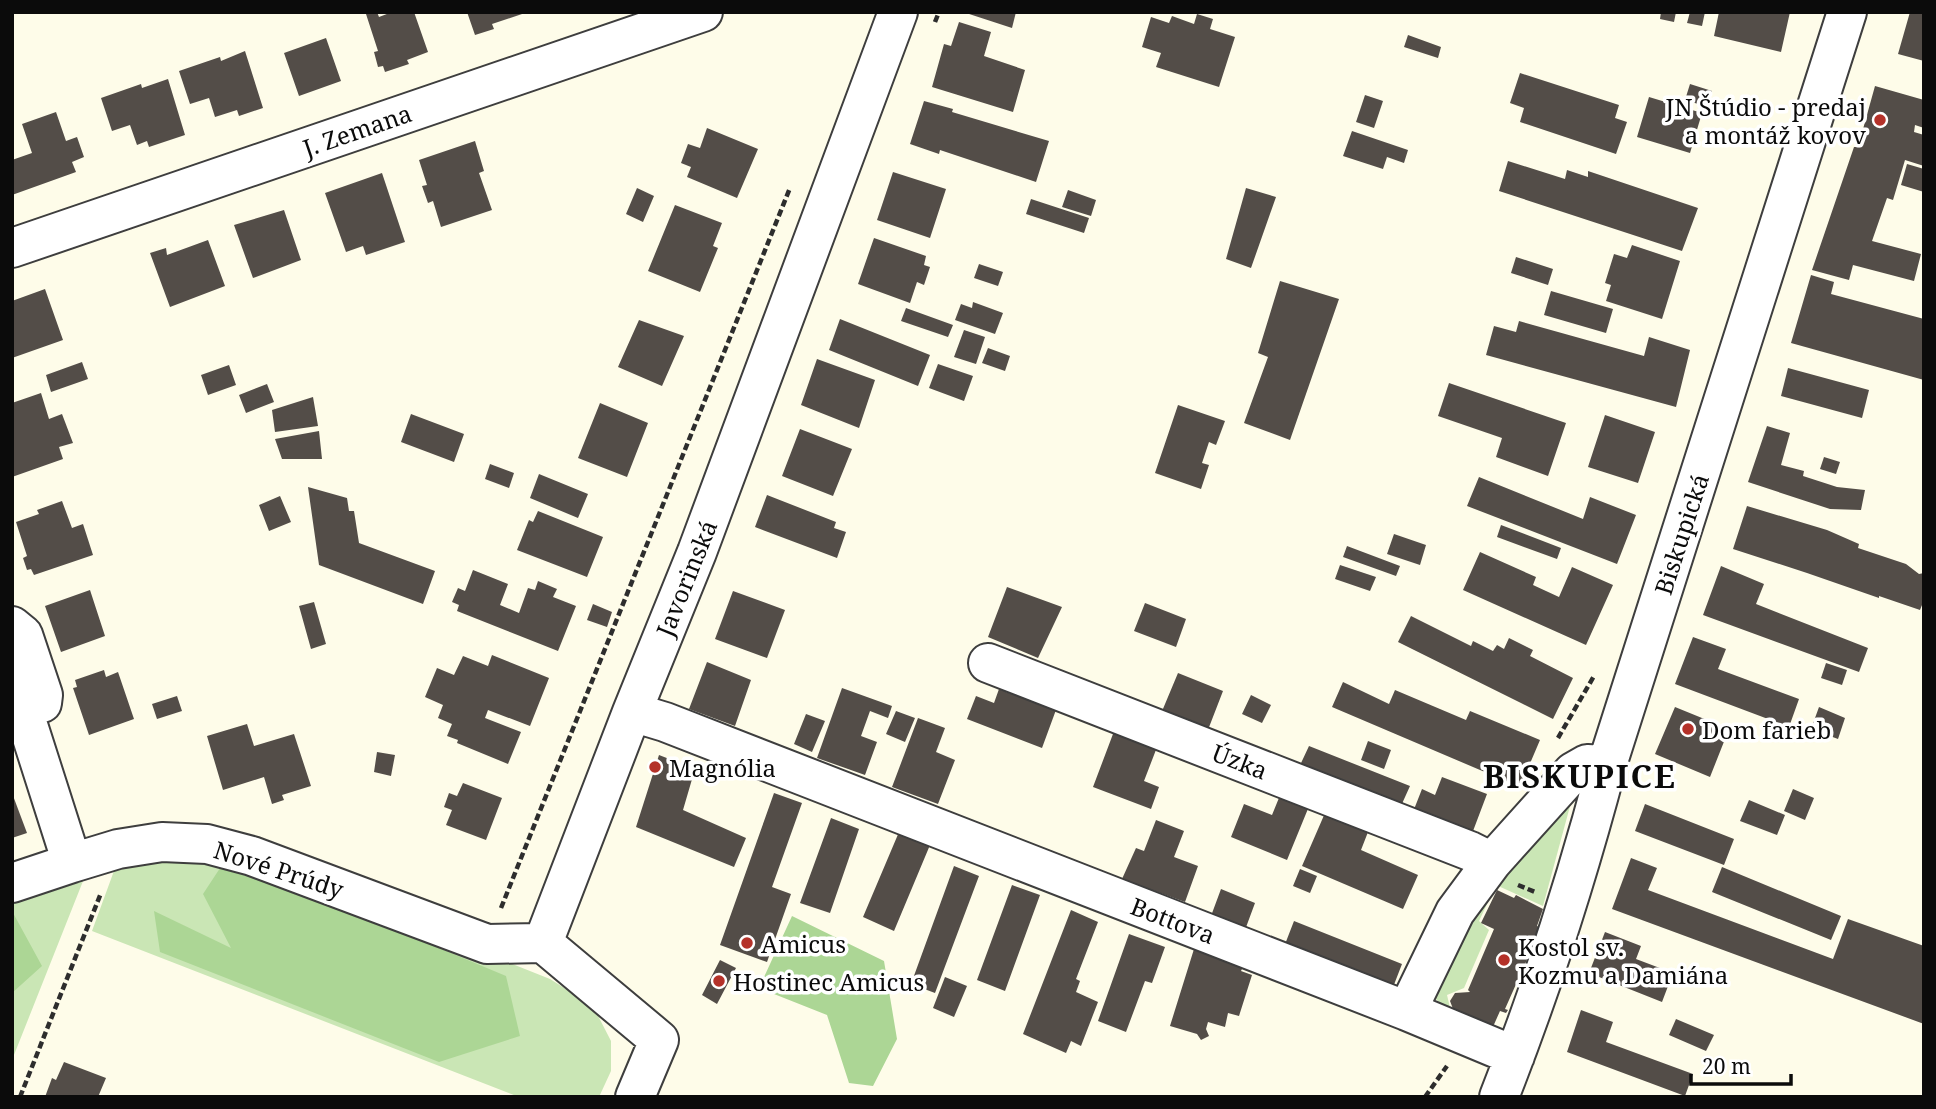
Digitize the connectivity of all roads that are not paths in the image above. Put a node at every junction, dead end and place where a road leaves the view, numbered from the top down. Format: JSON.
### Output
{"nodes":[{"id":1,"x":703,"y":12,"type":"edge"},
{"id":2,"x":898,"y":12,"type":"edge"},
{"id":3,"x":1846,"y":12,"type":"edge"},
{"id":4,"x":12,"y":248,"type":"edge"},
{"id":5,"x":12,"y":626,"type":"edge"},
{"id":6,"x":988,"y":663,"type":"dead end"},
{"id":7,"x":12,"y":675,"type":"edge"},
{"id":8,"x":632,"y":712,"type":"junction"},
{"id":9,"x":37,"y":747,"type":"junction"},
{"id":10,"x":1607,"y":765,"type":"junction"},
{"id":11,"x":1492,"y":862,"type":"junction"},
{"id":12,"x":72,"y":863,"type":"junction"},
{"id":13,"x":12,"y":883,"type":"edge"},
{"id":14,"x":543,"y":943,"type":"junction"},
{"id":15,"x":1407,"y":1011,"type":"junction"},
{"id":16,"x":1515,"y":1056,"type":"junction"},
{"id":17,"x":635,"y":1097,"type":"edge"},
{"id":18,"x":1499,"y":1097,"type":"edge"}],
"edges":[{"from":1,"to":4,"type":"street","name":"J. Zemana"},
{"from":2,"to":8,"type":"street","name":"Javorinská"},
{"from":3,"to":10,"type":"street","name":"Biskupická"},
{"from":5,"to":9,"type":"street"},
{"from":6,"to":11,"type":"street","name":"Úzka"},
{"from":7,"to":9,"type":"street"},
{"from":8,"to":14,"type":"street","name":"Javorinská"},
{"from":8,"to":15,"type":"street","name":"Bottova"},
{"from":9,"to":12,"type":"street"},
{"from":10,"to":11,"type":"street"},
{"from":10,"to":16,"type":"street","name":"Biskupická"},
{"from":11,"to":15,"type":"street"},
{"from":12,"to":13,"type":"street","name":"Nové Prúdy"},
{"from":12,"to":14,"type":"street","name":"Nové Prúdy"},
{"from":14,"to":17,"type":"street"},
{"from":15,"to":16,"type":"street"},
{"from":16,"to":18,"type":"street","name":"Biskupická"}]}
